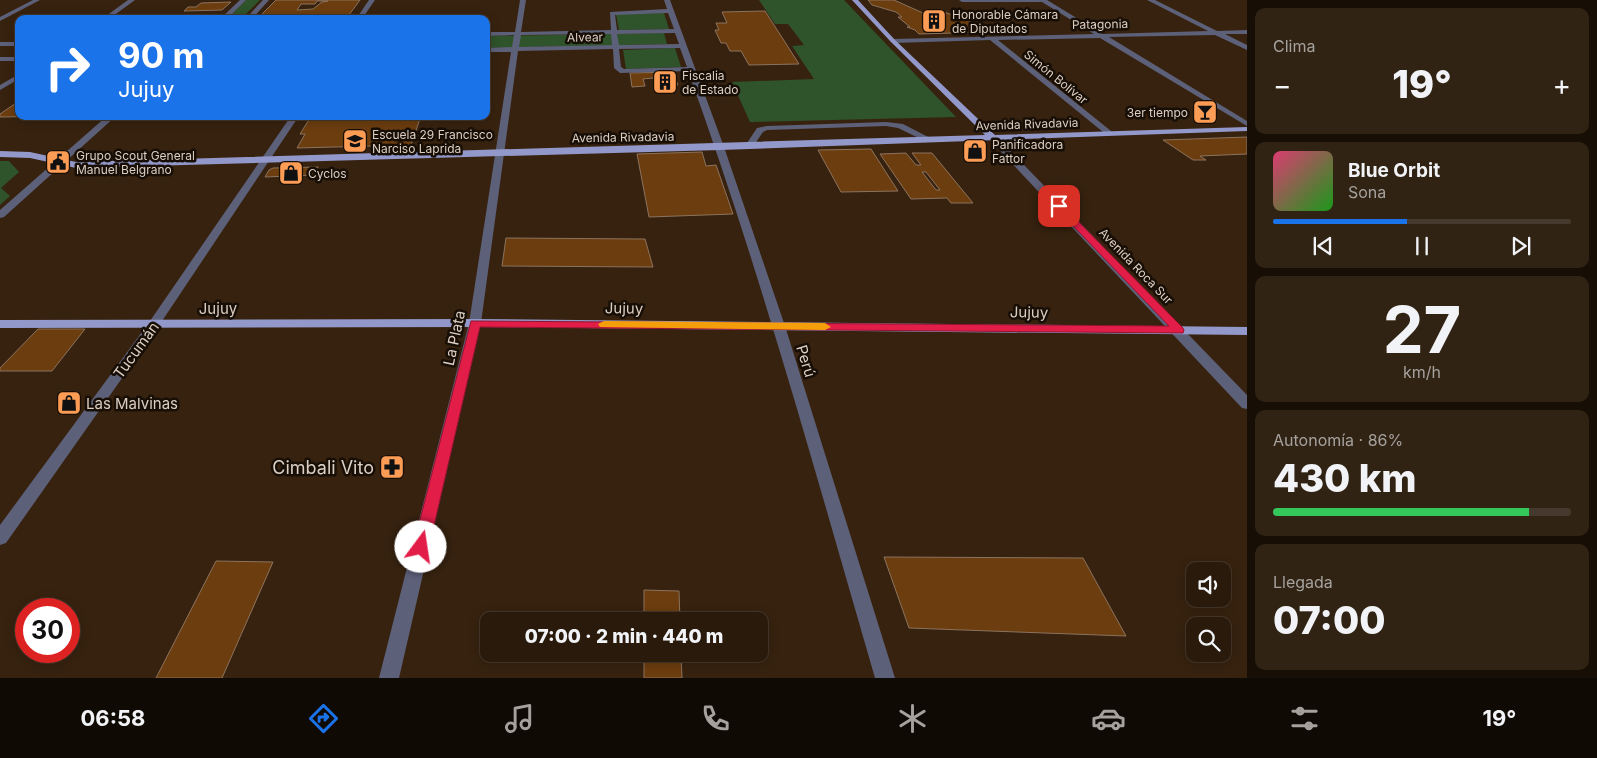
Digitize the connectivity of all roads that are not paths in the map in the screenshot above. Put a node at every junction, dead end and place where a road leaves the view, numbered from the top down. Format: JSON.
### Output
{"nodes":[{"id":1,"x":37,"y":0,"type":"edge"},
{"id":2,"x":132,"y":0,"type":"edge"},
{"id":3,"x":243,"y":0,"type":"edge"},
{"id":4,"x":266,"y":0,"type":"edge"},
{"id":5,"x":372,"y":0,"type":"edge"},
{"id":6,"x":523,"y":0,"type":"edge"},
{"id":7,"x":855,"y":0,"type":"edge"},
{"id":8,"x":962,"y":0,"type":"edge"},
{"id":9,"x":1043,"y":0,"type":"edge"},
{"id":10,"x":1150,"y":0,"type":"edge"},
{"id":11,"x":669,"y":5,"type":"edge"},
{"id":12,"x":111,"y":15,"type":"edge"},
{"id":13,"x":227,"y":15,"type":"edge"},
{"id":14,"x":252,"y":15,"type":"edge"},
{"id":15,"x":362,"y":15,"type":"edge"},
{"id":16,"x":0,"y":19,"type":"edge"},
{"id":17,"x":679,"y":30,"type":"junction"},
{"id":18,"x":614,"y":32,"type":"junction"},
{"id":19,"x":1247,"y":32,"type":"edge"},
{"id":20,"x":519,"y":33,"type":"junction"},
{"id":21,"x":1216,"y":33,"type":"junction"},
{"id":22,"x":490,"y":34,"type":"edge"},
{"id":23,"x":1103,"y":36,"type":"junction"},
{"id":24,"x":991,"y":38,"type":"junction"},
{"id":25,"x":893,"y":41,"type":"junction"},
{"id":26,"x":0,"y":44,"type":"edge"},
{"id":27,"x":15,"y":44,"type":"edge"},
{"id":28,"x":684,"y":46,"type":"junction"},
{"id":29,"x":616,"y":48,"type":"junction"},
{"id":30,"x":1247,"y":48,"type":"edge"},
{"id":31,"x":514,"y":49,"type":"junction"},
{"id":32,"x":490,"y":50,"type":"edge"},
{"id":33,"x":0,"y":59,"type":"edge"},
{"id":34,"x":15,"y":59,"type":"edge"},
{"id":35,"x":691,"y":69,"type":"junction"},
{"id":36,"x":15,"y":79,"type":"edge"},
{"id":37,"x":0,"y":88,"type":"edge"},
{"id":38,"x":107,"y":120,"type":"edge"},
{"id":39,"x":292,"y":120,"type":"edge"},
{"id":40,"x":1247,"y":124,"type":"edge"},
{"id":41,"x":1247,"y":129,"type":"edge"},
{"id":42,"x":1108,"y":134,"type":"junction"},
{"id":43,"x":993,"y":138,"type":"junction"},
{"id":44,"x":930,"y":140,"type":"junction"},
{"id":45,"x":749,"y":146,"type":"junction"},
{"id":46,"x":720,"y":147,"type":"junction"},
{"id":47,"x":499,"y":152,"type":"junction"},
{"id":48,"x":0,"y":154,"type":"edge"},
{"id":49,"x":267,"y":159,"type":"junction"},
{"id":50,"x":58,"y":162,"type":"junction"},
{"id":51,"x":0,"y":214,"type":"edge"},
{"id":52,"x":475,"y":323,"type":"junction"},
{"id":53,"x":0,"y":324,"type":"edge"},
{"id":54,"x":154,"y":324,"type":"junction"},
{"id":55,"x":779,"y":326,"type":"junction"},
{"id":56,"x":1179,"y":330,"type":"junction"},
{"id":57,"x":1247,"y":331,"type":"edge"},
{"id":58,"x":1247,"y":404,"type":"edge"},
{"id":59,"x":0,"y":538,"type":"edge"},
{"id":60,"x":389,"y":678,"type":"edge"},
{"id":61,"x":885,"y":678,"type":"edge"}],
"edges":[{"from":1,"to":16,"type":"street"},
{"from":2,"to":12,"type":"street"},
{"from":3,"to":13,"type":"street"},
{"from":4,"to":14,"type":"street"},
{"from":5,"to":15,"type":"street"},
{"from":6,"to":20,"type":"street","name":"La Plata"},
{"from":7,"to":25,"type":"main road","name":"Avenida Roca Sur"},
{"from":8,"to":9,"type":"street"},
{"from":9,"to":23,"type":"street"},
{"from":10,"to":21,"type":"street"},
{"from":11,"to":17,"type":"street","name":"Perú"},
{"from":11,"to":18,"type":"street","name":"Alvear"},
{"from":17,"to":18,"type":"street","name":"Alvear"},
{"from":17,"to":28,"type":"street","name":"Perú"},
{"from":18,"to":20,"type":"street","name":"Alvear"},
{"from":18,"to":29,"type":"street"},
{"from":19,"to":21,"type":"street","name":"Patagonia"},
{"from":20,"to":22,"type":"street","name":"Alvear"},
{"from":20,"to":31,"type":"street","name":"La Plata"},
{"from":21,"to":23,"type":"street","name":"Patagonia"},
{"from":21,"to":30,"type":"street"},
{"from":23,"to":24,"type":"street","name":"Patagonia"},
{"from":23,"to":40,"type":"street"},
{"from":24,"to":25,"type":"street","name":"Patagonia"},
{"from":24,"to":42,"type":"street","name":"Simón Bolívar"},
{"from":25,"to":43,"type":"main road","name":"Avenida Roca Sur"},
{"from":26,"to":27,"type":"street"},
{"from":28,"to":29,"type":"street","name":"Alvear"},
{"from":28,"to":35,"type":"street","name":"Perú"},
{"from":29,"to":31,"type":"street","name":"Alvear"},
{"from":29,"to":35,"type":"street"},
{"from":31,"to":32,"type":"street","name":"Alvear"},
{"from":31,"to":47,"type":"street","name":"La Plata"},
{"from":33,"to":34,"type":"street"},
{"from":35,"to":46,"type":"street","name":"Perú"},
{"from":36,"to":37,"type":"street"},
{"from":38,"to":50,"type":"street"},
{"from":39,"to":49,"type":"street","name":"Tucumán"},
{"from":41,"to":42,"type":"main road","name":"Avenida Rivadavia"},
{"from":42,"to":43,"type":"main road","name":"Avenida Rivadavia"},
{"from":43,"to":44,"type":"main road","name":"Avenida Rivadavia"},
{"from":43,"to":56,"type":"street","name":"Avenida Roca Sur"},
{"from":44,"to":45,"type":"main road","name":"Avenida Rivadavia"},
{"from":44,"to":45,"type":"street"},
{"from":45,"to":46,"type":"main road","name":"Avenida Rivadavia"},
{"from":46,"to":47,"type":"main road","name":"Avenida Rivadavia"},
{"from":46,"to":55,"type":"street","name":"Perú"},
{"from":47,"to":49,"type":"main road","name":"Avenida Rivadavia"},
{"from":47,"to":52,"type":"street","name":"La Plata"},
{"from":48,"to":50,"type":"main road","name":"Avenida Rivadavia"},
{"from":49,"to":50,"type":"main road","name":"Avenida Rivadavia"},
{"from":49,"to":54,"type":"street","name":"Tucumán"},
{"from":50,"to":51,"type":"street"},
{"from":52,"to":54,"type":"main road","name":"Jujuy"},
{"from":52,"to":55,"type":"main road","name":"Jujuy"},
{"from":52,"to":60,"type":"street","name":"La Plata"},
{"from":53,"to":54,"type":"main road","name":"Jujuy"},
{"from":54,"to":59,"type":"street","name":"Tucumán"},
{"from":55,"to":56,"type":"main road","name":"Jujuy"},
{"from":55,"to":61,"type":"street","name":"Perú"},
{"from":56,"to":57,"type":"main road","name":"Jujuy"},
{"from":56,"to":58,"type":"street","name":"Avenida Roca Sur"}]}
